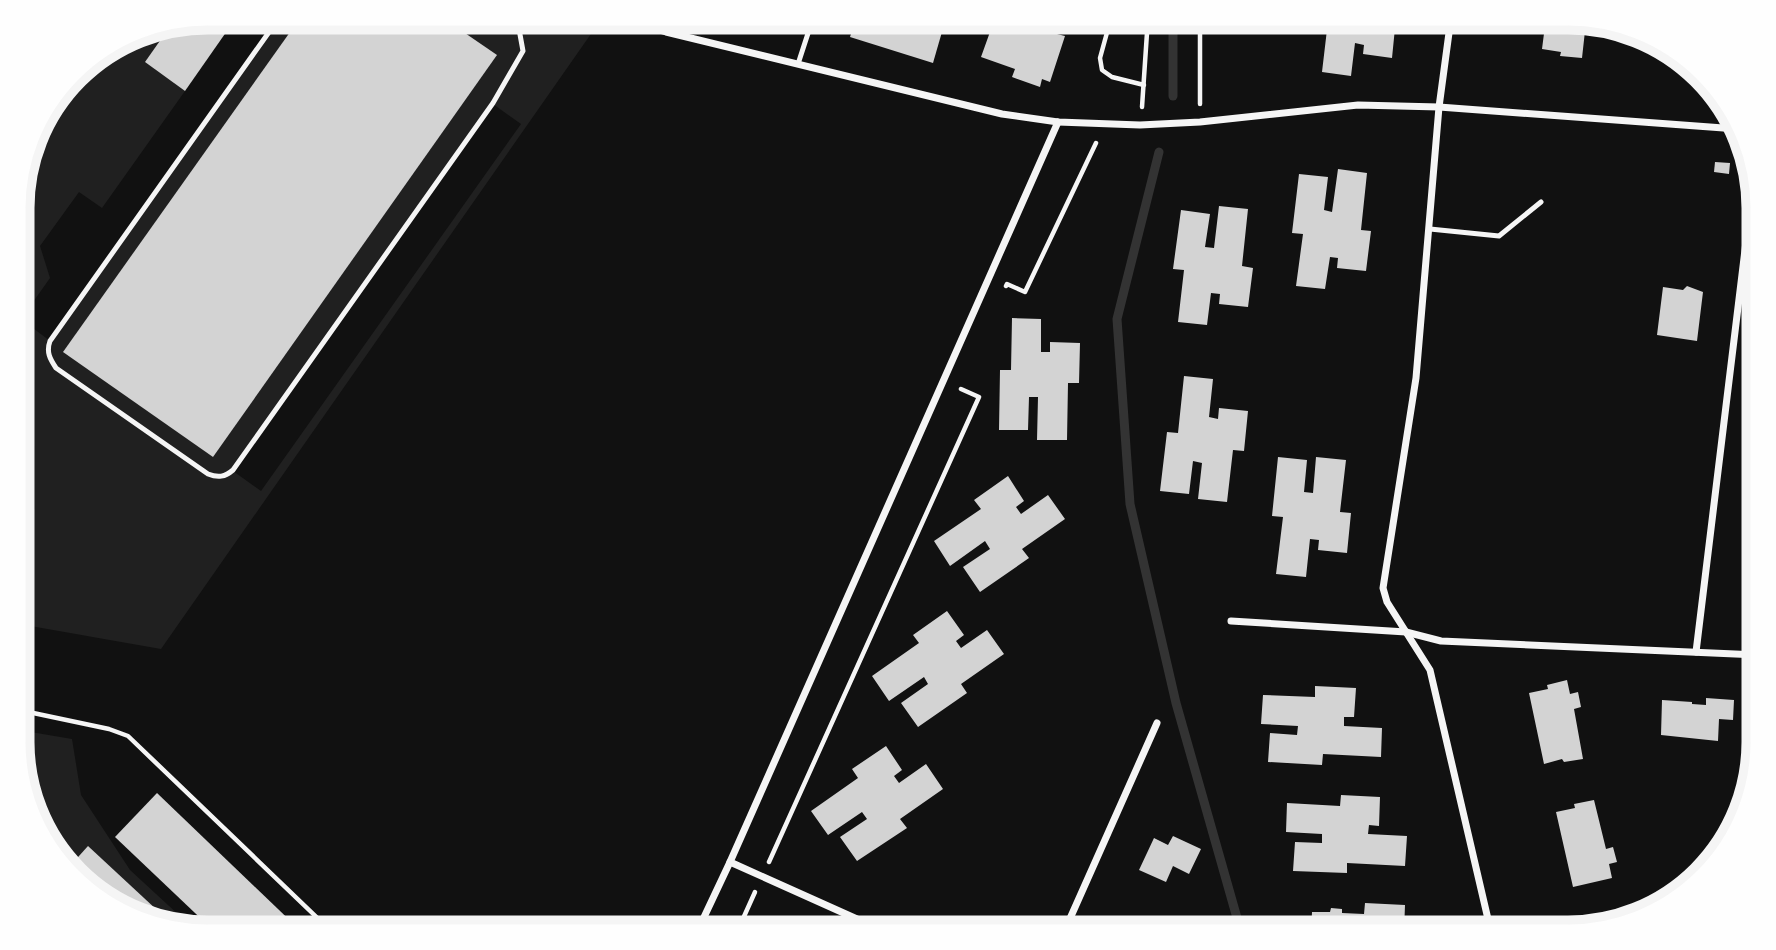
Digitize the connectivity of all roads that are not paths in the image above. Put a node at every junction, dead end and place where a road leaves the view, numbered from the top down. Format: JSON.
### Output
{"nodes":[{"id":1,"x":270,"y":30,"type":"edge"},
{"id":2,"x":519,"y":30,"type":"edge"},
{"id":3,"x":660,"y":30,"type":"edge"},
{"id":4,"x":809,"y":30,"type":"edge"},
{"id":5,"x":1449,"y":30,"type":"edge"},
{"id":6,"x":798,"y":64,"type":"junction"},
{"id":7,"x":1439,"y":107,"type":"junction"},
{"id":8,"x":1058,"y":122,"type":"junction"},
{"id":9,"x":1727,"y":128,"type":"edge"},
{"id":10,"x":1541,"y":202,"type":"dead end"},
{"id":11,"x":1430,"y":229,"type":"junction"},
{"id":12,"x":1746,"y":242,"type":"edge"},
{"id":13,"x":1231,"y":621,"type":"dead end"},
{"id":14,"x":1406,"y":632,"type":"junction"},
{"id":15,"x":1696,"y":652,"type":"junction"},
{"id":16,"x":1746,"y":654,"type":"edge"},
{"id":17,"x":1157,"y":723,"type":"dead end"},
{"id":18,"x":730,"y":862,"type":"junction"},
{"id":19,"x":703,"y":920,"type":"edge"},
{"id":20,"x":859,"y":920,"type":"edge"},
{"id":21,"x":1069,"y":920,"type":"edge"},
{"id":22,"x":1488,"y":920,"type":"edge"}],
"edges":[{"from":1,"to":2,"type":"lane"},
{"from":3,"to":6,"type":"street"},
{"from":4,"to":6,"type":"lane"},
{"from":5,"to":7,"type":"street"},
{"from":6,"to":8,"type":"street"},
{"from":7,"to":8,"type":"street"},
{"from":7,"to":9,"type":"street"},
{"from":7,"to":11,"type":"street"},
{"from":8,"to":18,"type":"street"},
{"from":10,"to":11,"type":"lane"},
{"from":11,"to":14,"type":"street"},
{"from":12,"to":15,"type":"street"},
{"from":13,"to":14,"type":"street"},
{"from":14,"to":15,"type":"street"},
{"from":14,"to":22,"type":"street"},
{"from":15,"to":16,"type":"street"},
{"from":17,"to":21,"type":"street"},
{"from":18,"to":19,"type":"street"},
{"from":18,"to":20,"type":"street"}]}
